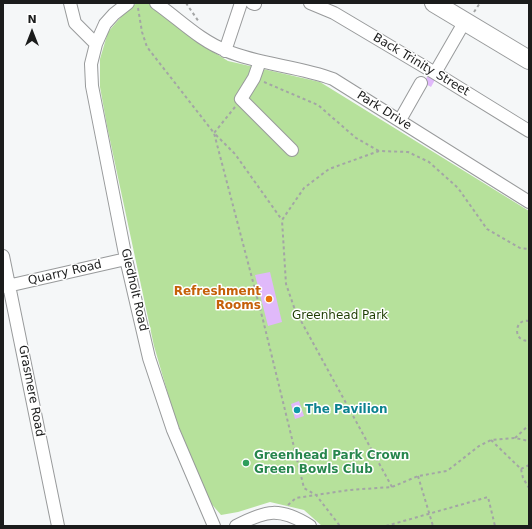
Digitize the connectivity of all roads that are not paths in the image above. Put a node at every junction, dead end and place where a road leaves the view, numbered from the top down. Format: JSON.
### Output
{"nodes":[{"id":1,"x":70,"y":3,"type":"edge"},
{"id":2,"x":128,"y":3,"type":"edge"},
{"id":3,"x":156,"y":3,"type":"edge"},
{"id":4,"x":241,"y":3,"type":"edge"},
{"id":5,"x":310,"y":3,"type":"edge"},
{"id":6,"x":434,"y":3,"type":"edge"},
{"id":7,"x":112,"y":9,"type":"edge"},
{"id":8,"x":465,"y":21,"type":"junction"},
{"id":9,"x":96,"y":44,"type":"junction"},
{"id":10,"x":225,"y":51,"type":"junction"},
{"id":11,"x":260,"y":60,"type":"junction"},
{"id":12,"x":529,"y":60,"type":"edge"},
{"id":13,"x":436,"y":73,"type":"junction"},
{"id":14,"x":421,"y":83,"type":"dead end"},
{"id":15,"x":400,"y":120,"type":"junction"},
{"id":16,"x":529,"y":131,"type":"edge"},
{"id":17,"x":292,"y":150,"type":"dead end"},
{"id":18,"x":529,"y":202,"type":"edge"},
{"id":19,"x":3,"y":256,"type":"edge"},
{"id":20,"x":126,"y":259,"type":"junction"},
{"id":21,"x":6,"y":286,"type":"edge"},
{"id":22,"x":58,"y":526,"type":"edge"},
{"id":23,"x":214,"y":526,"type":"edge"},
{"id":24,"x":236,"y":526,"type":"edge"},
{"id":25,"x":310,"y":526,"type":"edge"}],
"edges":[{"from":1,"to":9,"type":"street"},
{"from":2,"to":7,"type":"street","name":"Gledholt Road"},
{"from":3,"to":10,"type":"street","name":"Park Drive"},
{"from":4,"to":10,"type":"street"},
{"from":5,"to":13,"type":"street","name":"Back Trinity Street"},
{"from":6,"to":8,"type":"highway"},
{"from":7,"to":9,"type":"street","name":"Gledholt Road"},
{"from":8,"to":12,"type":"highway"},
{"from":8,"to":13,"type":"street"},
{"from":9,"to":20,"type":"street","name":"Gledholt Road"},
{"from":10,"to":11,"type":"street","name":"Park Drive"},
{"from":11,"to":15,"type":"street","name":"Park Drive"},
{"from":11,"to":17,"type":"street"},
{"from":13,"to":16,"type":"street","name":"Back Trinity Street"},
{"from":14,"to":15,"type":"street"},
{"from":15,"to":18,"type":"street","name":"Park Drive"},
{"from":19,"to":21,"type":"street","name":"Grasmere Road"},
{"from":20,"to":21,"type":"street","name":"Quarry Road"},
{"from":20,"to":23,"type":"street","name":"Gledholt Road"},
{"from":21,"to":22,"type":"street","name":"Grasmere Road"},
{"from":24,"to":25,"type":"street"}]}
